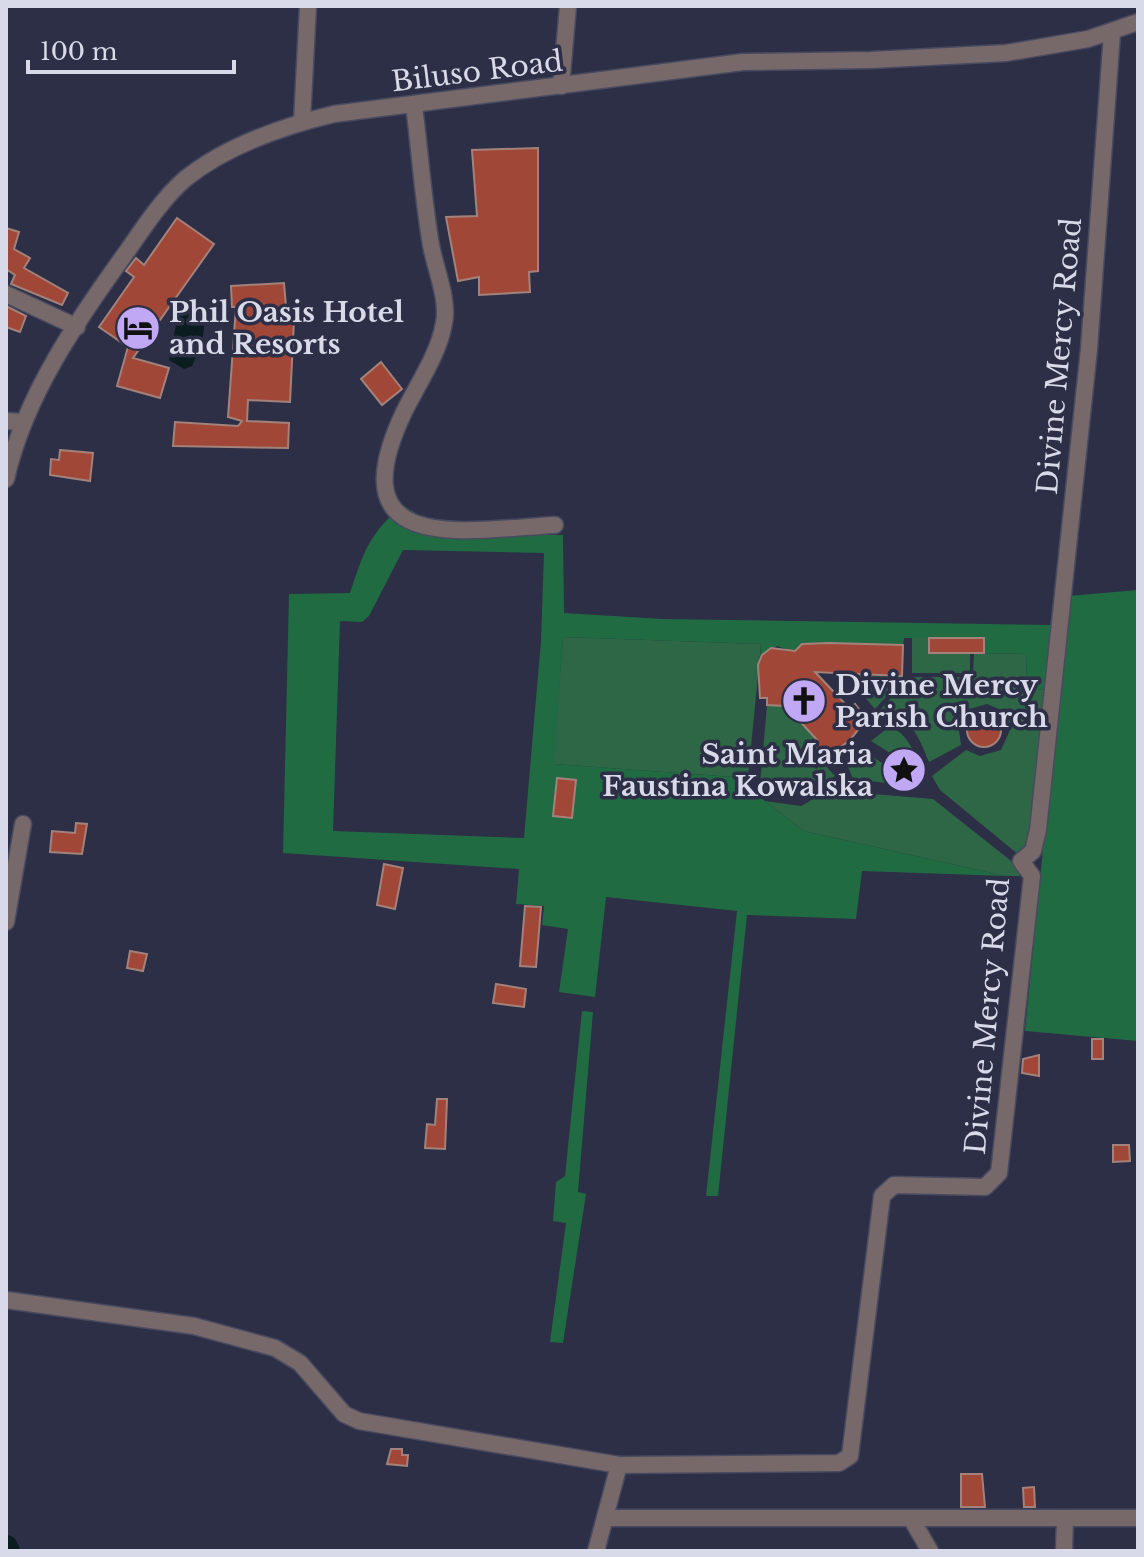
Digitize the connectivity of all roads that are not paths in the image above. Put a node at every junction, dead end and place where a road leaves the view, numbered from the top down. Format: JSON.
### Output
{"nodes":[{"id":1,"x":308,"y":6,"type":"edge"},
{"id":2,"x":568,"y":6,"type":"edge"},
{"id":3,"x":1138,"y":22,"type":"edge"},
{"id":4,"x":1112,"y":33,"type":"junction"},
{"id":5,"x":561,"y":86,"type":"junction"},
{"id":6,"x":414,"y":106,"type":"junction"},
{"id":7,"x":302,"y":121,"type":"junction"},
{"id":8,"x":6,"y":294,"type":"edge"},
{"id":9,"x":77,"y":327,"type":"junction"},
{"id":10,"x":14,"y":422,"type":"edge"},
{"id":11,"x":6,"y":479,"type":"edge"},
{"id":12,"x":555,"y":525,"type":"dead end"},
{"id":13,"x":23,"y":824,"type":"dead end"},
{"id":14,"x":6,"y":922,"type":"edge"},
{"id":15,"x":6,"y":1300,"type":"edge"},
{"id":16,"x":619,"y":1465,"type":"junction"},
{"id":17,"x":605,"y":1518,"type":"junction"},
{"id":18,"x":1138,"y":1518,"type":"edge"},
{"id":19,"x":1065,"y":1519,"type":"junction"},
{"id":20,"x":912,"y":1520,"type":"junction"},
{"id":21,"x":596,"y":1551,"type":"edge"},
{"id":22,"x":930,"y":1551,"type":"edge"},
{"id":23,"x":1064,"y":1551,"type":"edge"}],
"edges":[{"from":1,"to":7,"type":"street"},
{"from":2,"to":5,"type":"street"},
{"from":3,"to":4,"type":"street","name":"Biluso Road"},
{"from":4,"to":5,"type":"street","name":"Biluso Road"},
{"from":4,"to":16,"type":"street","name":"Divine Mercy Road"},
{"from":5,"to":6,"type":"street","name":"Biluso Road"},
{"from":6,"to":7,"type":"street","name":"Biluso Road"},
{"from":6,"to":12,"type":"street"},
{"from":7,"to":9,"type":"street","name":"Biluso Road"},
{"from":8,"to":9,"type":"street"},
{"from":9,"to":10,"type":"street","name":"Biluso Road"},
{"from":10,"to":11,"type":"street","name":"Biluso Road"},
{"from":13,"to":14,"type":"street"},
{"from":15,"to":16,"type":"street","name":"Divine Mercy Road"},
{"from":16,"to":17,"type":"street"},
{"from":17,"to":20,"type":"street"},
{"from":17,"to":21,"type":"street"},
{"from":18,"to":19,"type":"street"},
{"from":19,"to":20,"type":"street"},
{"from":19,"to":23,"type":"street"},
{"from":20,"to":22,"type":"street"}]}
